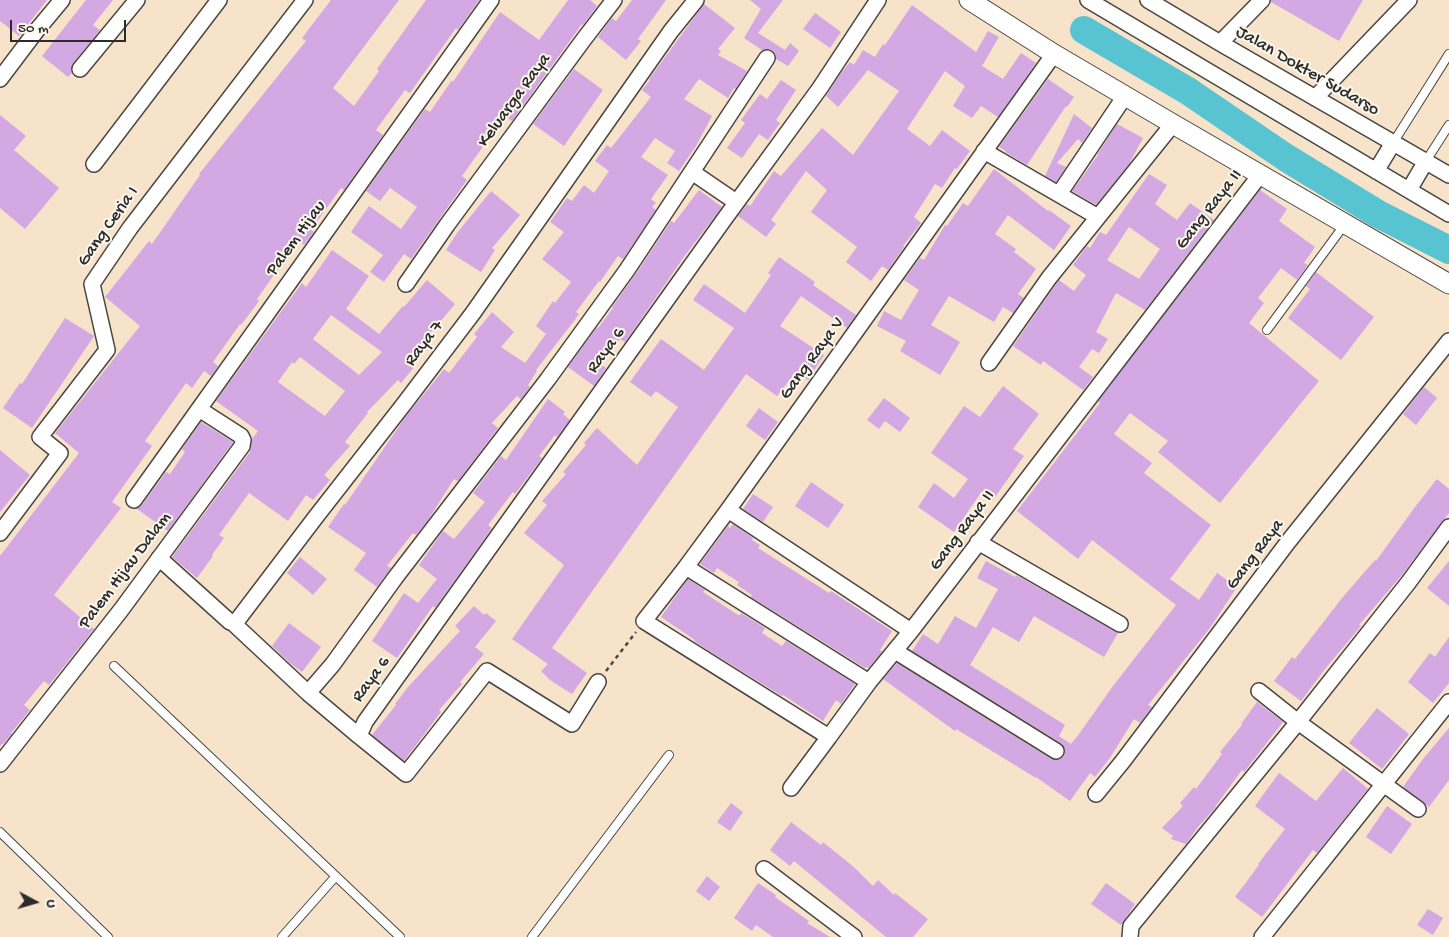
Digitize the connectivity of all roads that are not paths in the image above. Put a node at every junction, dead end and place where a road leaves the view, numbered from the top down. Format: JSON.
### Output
{"nodes":[{"id":1,"x":62,"y":0,"type":"edge"},
{"id":2,"x":137,"y":0,"type":"edge"},
{"id":3,"x":219,"y":0,"type":"edge"},
{"id":4,"x":306,"y":0,"type":"edge"},
{"id":5,"x":491,"y":0,"type":"edge"},
{"id":6,"x":614,"y":0,"type":"edge"},
{"id":7,"x":696,"y":0,"type":"edge"},
{"id":8,"x":878,"y":0,"type":"edge"},
{"id":9,"x":969,"y":0,"type":"edge"},
{"id":10,"x":1088,"y":0,"type":"edge"},
{"id":11,"x":1148,"y":0,"type":"edge"},
{"id":12,"x":1262,"y":0,"type":"edge"},
{"id":13,"x":1410,"y":0,"type":"edge"},
{"id":14,"x":1220,"y":43,"type":"junction"},
{"id":15,"x":1054,"y":54,"type":"junction"},
{"id":16,"x":1449,"y":54,"type":"edge"},
{"id":17,"x":767,"y":58,"type":"dead end"},
{"id":18,"x":80,"y":69,"type":"dead end"},
{"id":19,"x":0,"y":79,"type":"edge"},
{"id":20,"x":1125,"y":96,"type":"junction"},
{"id":21,"x":1315,"y":98,"type":"junction"},
{"id":22,"x":1173,"y":124,"type":"junction"},
{"id":23,"x":1449,"y":125,"type":"edge"},
{"id":24,"x":1393,"y":143,"type":"junction"},
{"id":25,"x":984,"y":151,"type":"junction"},
{"id":26,"x":1426,"y":161,"type":"junction"},
{"id":27,"x":94,"y":164,"type":"dead end"},
{"id":28,"x":1376,"y":171,"type":"junction"},
{"id":29,"x":692,"y":172,"type":"junction"},
{"id":30,"x":1260,"y":174,"type":"junction"},
{"id":31,"x":1449,"y":175,"type":"edge"},
{"id":32,"x":1409,"y":190,"type":"junction"},
{"id":33,"x":1059,"y":194,"type":"junction"},
{"id":34,"x":736,"y":202,"type":"junction"},
{"id":35,"x":1449,"y":214,"type":"edge"},
{"id":36,"x":1098,"y":217,"type":"junction"},
{"id":37,"x":1345,"y":224,"type":"junction"},
{"id":38,"x":406,"y":284,"type":"dead end"},
{"id":39,"x":1449,"y":284,"type":"edge"},
{"id":40,"x":1267,"y":330,"type":"dead end"},
{"id":41,"x":1449,"y":340,"type":"edge"},
{"id":42,"x":989,"y":363,"type":"dead end"},
{"id":43,"x":199,"y":409,"type":"junction"},
{"id":44,"x":134,"y":500,"type":"dead end"},
{"id":45,"x":728,"y":510,"type":"junction"},
{"id":46,"x":1449,"y":528,"type":"edge"},
{"id":47,"x":0,"y":533,"type":"edge"},
{"id":48,"x":978,"y":542,"type":"junction"},
{"id":49,"x":159,"y":558,"type":"junction"},
{"id":50,"x":686,"y":567,"type":"junction"},
{"id":51,"x":233,"y":623,"type":"junction"},
{"id":52,"x":1120,"y":624,"type":"dead end"},
{"id":53,"x":911,"y":632,"type":"junction"},
{"id":54,"x":895,"y":651,"type":"junction"},
{"id":55,"x":114,"y":666,"type":"dead end"},
{"id":56,"x":598,"y":682,"type":"road end"},
{"id":57,"x":870,"y":682,"type":"junction"},
{"id":58,"x":1259,"y":691,"type":"dead end"},
{"id":59,"x":308,"y":694,"type":"junction"},
{"id":60,"x":1449,"y":702,"type":"edge"},
{"id":61,"x":1298,"y":722,"type":"junction"},
{"id":62,"x":362,"y":729,"type":"junction"},
{"id":63,"x":829,"y":737,"type":"junction"},
{"id":64,"x":1056,"y":751,"type":"dead end"},
{"id":65,"x":669,"y":755,"type":"dead end"},
{"id":66,"x":0,"y":764,"type":"edge"},
{"id":67,"x":1385,"y":784,"type":"junction"},
{"id":68,"x":791,"y":788,"type":"dead end"},
{"id":69,"x":1096,"y":794,"type":"dead end"},
{"id":70,"x":1418,"y":809,"type":"dead end"},
{"id":71,"x":0,"y":832,"type":"edge"},
{"id":72,"x":764,"y":869,"type":"dead end"},
{"id":73,"x":336,"y":876,"type":"junction"},
{"id":74,"x":108,"y":937,"type":"edge"},
{"id":75,"x":282,"y":937,"type":"edge"},
{"id":76,"x":400,"y":937,"type":"edge"},
{"id":77,"x":532,"y":937,"type":"edge"},
{"id":78,"x":854,"y":937,"type":"edge"},
{"id":79,"x":1130,"y":937,"type":"edge"},
{"id":80,"x":1262,"y":937,"type":"edge"}],
"edges":[{"from":1,"to":19,"type":"street"},
{"from":2,"to":18,"type":"street"},
{"from":3,"to":27,"type":"street"},
{"from":4,"to":47,"type":"street","name":"Gang Ceria I"},
{"from":5,"to":43,"type":"street","name":"Palem Hijau"},
{"from":6,"to":38,"type":"street","name":"Keluarga Raya"},
{"from":7,"to":51,"type":"street","name":"Raya 7"},
{"from":8,"to":34,"type":"street","name":"Raya 6"},
{"from":9,"to":15,"type":"street"},
{"from":10,"to":28,"type":"street"},
{"from":11,"to":14,"type":"street","name":"Jalan Dokter Sudarso"},
{"from":12,"to":14,"type":"street"},
{"from":13,"to":21,"type":"street"},
{"from":14,"to":21,"type":"street","name":"Jalan Dokter Sudarso"},
{"from":15,"to":20,"type":"street"},
{"from":15,"to":25,"type":"street","name":"Gang Raya V"},
{"from":16,"to":24,"type":"lane"},
{"from":17,"to":29,"type":"street","name":"Raya 6"},
{"from":20,"to":22,"type":"street"},
{"from":20,"to":33,"type":"street"},
{"from":21,"to":24,"type":"street","name":"Jalan Dokter Sudarso"},
{"from":22,"to":30,"type":"street"},
{"from":22,"to":36,"type":"street"},
{"from":23,"to":26,"type":"lane"},
{"from":24,"to":26,"type":"street","name":"Jalan Dokter Sudarso"},
{"from":24,"to":28,"type":"street"},
{"from":25,"to":33,"type":"street"},
{"from":25,"to":45,"type":"street","name":"Gang Raya V"},
{"from":26,"to":31,"type":"street","name":"Jalan Dokter Sudarso"},
{"from":26,"to":32,"type":"street"},
{"from":28,"to":32,"type":"street"},
{"from":29,"to":34,"type":"street"},
{"from":29,"to":59,"type":"street","name":"Raya 6"},
{"from":30,"to":37,"type":"street"},
{"from":30,"to":48,"type":"street","name":"Gang Raya II"},
{"from":32,"to":35,"type":"street"},
{"from":33,"to":36,"type":"street"},
{"from":34,"to":62,"type":"street","name":"Raya 6"},
{"from":36,"to":42,"type":"street"},
{"from":37,"to":39,"type":"street"},
{"from":37,"to":40,"type":"lane"},
{"from":41,"to":69,"type":"street","name":"Gang Raya"},
{"from":43,"to":44,"type":"street","name":"Palem Hijau"},
{"from":43,"to":49,"type":"street","name":"Palem Hijau Dalam"},
{"from":45,"to":50,"type":"street","name":"Gang Raya V"},
{"from":45,"to":53,"type":"street"},
{"from":46,"to":61,"type":"street"},
{"from":48,"to":52,"type":"street"},
{"from":48,"to":53,"type":"street","name":"Gang Raya II"},
{"from":49,"to":51,"type":"street"},
{"from":49,"to":66,"type":"street","name":"Palem Hijau Dalam"},
{"from":50,"to":57,"type":"street"},
{"from":50,"to":63,"type":"street","name":"Gang Raya V"},
{"from":51,"to":59,"type":"street"},
{"from":53,"to":54,"type":"street","name":"Gang Raya II"},
{"from":54,"to":57,"type":"street","name":"Gang Raya II"},
{"from":54,"to":64,"type":"street"},
{"from":55,"to":73,"type":"lane"},
{"from":56,"to":62,"type":"street"},
{"from":57,"to":63,"type":"street","name":"Gang Raya II"},
{"from":58,"to":61,"type":"street"},
{"from":59,"to":62,"type":"street"},
{"from":60,"to":67,"type":"street"},
{"from":61,"to":67,"type":"street"},
{"from":61,"to":79,"type":"street"},
{"from":63,"to":68,"type":"street","name":"Gang Raya II"},
{"from":65,"to":77,"type":"lane"},
{"from":67,"to":70,"type":"street"},
{"from":67,"to":80,"type":"street"},
{"from":71,"to":74,"type":"lane"},
{"from":72,"to":78,"type":"street"},
{"from":73,"to":75,"type":"lane"},
{"from":73,"to":76,"type":"lane"}]}
